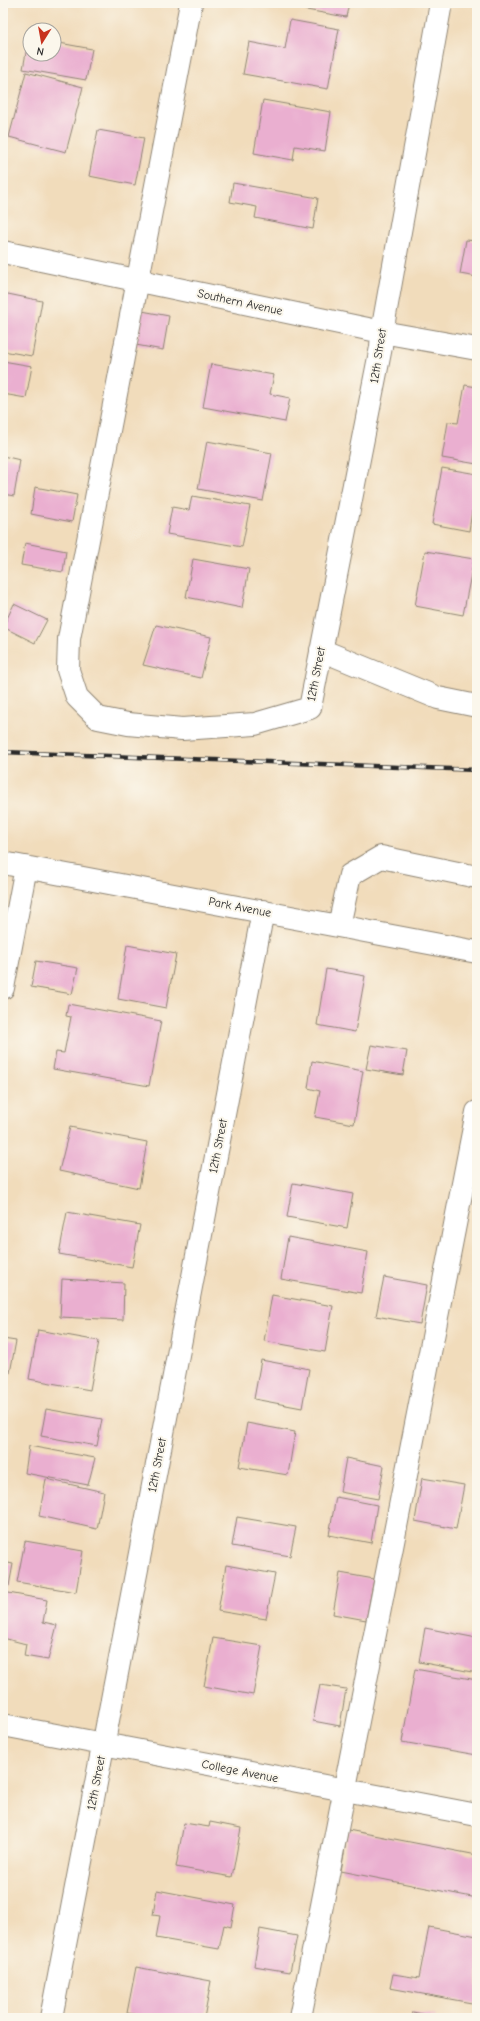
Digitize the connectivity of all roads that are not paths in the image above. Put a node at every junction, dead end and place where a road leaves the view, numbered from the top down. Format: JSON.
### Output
{"nodes":[{"id":1,"x":190,"y":3,"type":"edge"},
{"id":2,"x":441,"y":3,"type":"edge"},
{"id":3,"x":3,"y":252,"type":"edge"},
{"id":4,"x":139,"y":280,"type":"junction"},
{"id":5,"x":382,"y":332,"type":"junction"},
{"id":6,"x":477,"y":349,"type":"edge"},
{"id":7,"x":321,"y":650,"type":"junction"},
{"id":8,"x":477,"y":706,"type":"edge"},
{"id":9,"x":3,"y":863,"type":"edge"},
{"id":10,"x":26,"y":867,"type":"junction"},
{"id":11,"x":477,"y":877,"type":"edge"},
{"id":12,"x":263,"y":911,"type":"junction"},
{"id":13,"x":339,"y":926,"type":"junction"},
{"id":14,"x":477,"y":952,"type":"edge"},
{"id":15,"x":3,"y":988,"type":"edge"},
{"id":16,"x":477,"y":1112,"type":"edge"},
{"id":17,"x":3,"y":1725,"type":"edge"},
{"id":18,"x":104,"y":1745,"type":"junction"},
{"id":19,"x":345,"y":1791,"type":"junction"},
{"id":20,"x":477,"y":1815,"type":"edge"},
{"id":21,"x":51,"y":2018,"type":"edge"},
{"id":22,"x":300,"y":2018,"type":"edge"}],
"edges":[{"from":1,"to":4,"type":"street"},
{"from":2,"to":5,"type":"street","name":"12th Street"},
{"from":3,"to":4,"type":"street","name":"Southern Avenue"},
{"from":4,"to":5,"type":"street","name":"Southern Avenue"},
{"from":4,"to":7,"type":"street","name":"12th Street"},
{"from":5,"to":6,"type":"street","name":"Southern Avenue"},
{"from":5,"to":7,"type":"street","name":"12th Street"},
{"from":7,"to":8,"type":"street"},
{"from":9,"to":10,"type":"street","name":"Park Avenue"},
{"from":10,"to":12,"type":"street","name":"Park Avenue"},
{"from":10,"to":15,"type":"street"},
{"from":11,"to":13,"type":"street"},
{"from":12,"to":13,"type":"street","name":"Park Avenue"},
{"from":12,"to":18,"type":"street","name":"12th Street"},
{"from":13,"to":14,"type":"street","name":"Park Avenue"},
{"from":16,"to":19,"type":"street"},
{"from":17,"to":18,"type":"street","name":"College Avenue"},
{"from":18,"to":19,"type":"street","name":"College Avenue"},
{"from":18,"to":21,"type":"street","name":"12th Street"},
{"from":19,"to":20,"type":"street","name":"College Avenue"},
{"from":19,"to":22,"type":"street"}]}
